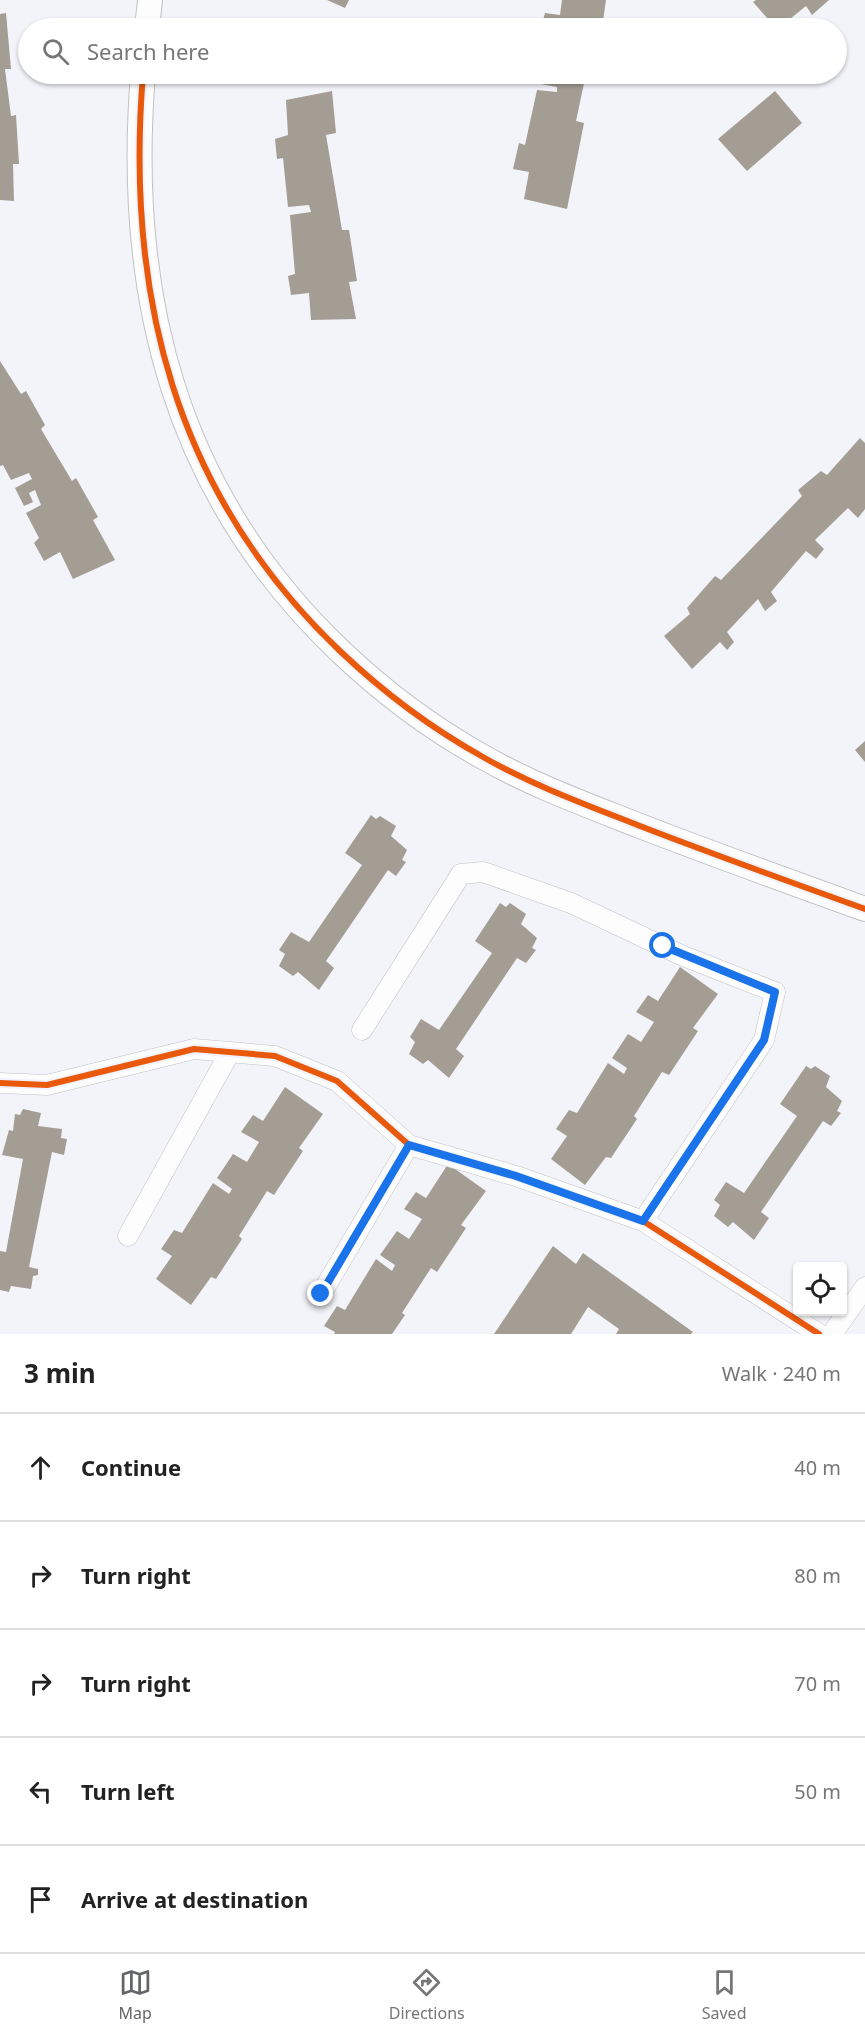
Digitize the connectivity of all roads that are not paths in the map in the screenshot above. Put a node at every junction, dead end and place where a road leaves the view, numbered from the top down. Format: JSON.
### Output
{"nodes":[{"id":1,"x":150,"y":0,"type":"edge"},
{"id":2,"x":148,"y":18,"type":"edge"},
{"id":3,"x":142,"y":84,"type":"edge"},
{"id":4,"x":865,"y":909,"type":"edge"},
{"id":5,"x":362,"y":1030,"type":"dead end"},
{"id":6,"x":230,"y":1052,"type":"junction"},
{"id":7,"x":0,"y":1083,"type":"edge"},
{"id":8,"x":409,"y":1145,"type":"junction"},
{"id":9,"x":643,"y":1221,"type":"junction"},
{"id":10,"x":128,"y":1236,"type":"dead end"},
{"id":11,"x":865,"y":1287,"type":"edge"},
{"id":12,"x":321,"y":1294,"type":"dead end"},
{"id":13,"x":819,"y":1334,"type":"edge"},
{"id":14,"x":832,"y":1334,"type":"edge"}],
"edges":[{"from":1,"to":2,"type":"street"},
{"from":3,"to":4,"type":"street"},
{"from":5,"to":9,"type":"street"},
{"from":6,"to":7,"type":"street"},
{"from":6,"to":8,"type":"street"},
{"from":6,"to":10,"type":"street"},
{"from":8,"to":9,"type":"street"},
{"from":8,"to":12,"type":"street"},
{"from":9,"to":13,"type":"street"},
{"from":11,"to":14,"type":"street"}]}
